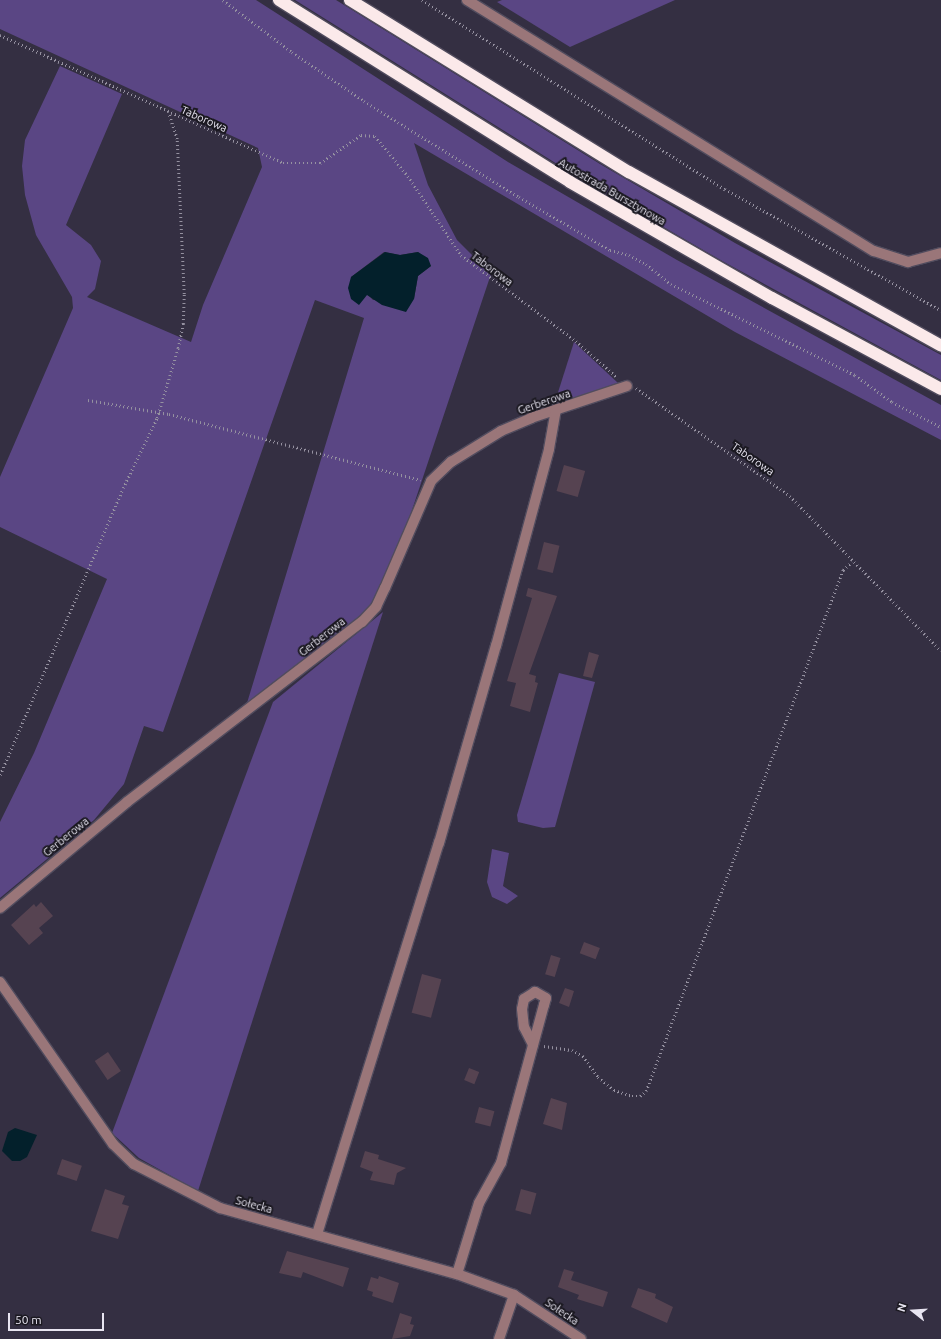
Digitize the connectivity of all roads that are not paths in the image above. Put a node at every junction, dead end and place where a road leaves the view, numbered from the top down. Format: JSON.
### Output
{"nodes":[{"id":1,"x":279,"y":0,"type":"edge"},
{"id":2,"x":350,"y":0,"type":"edge"},
{"id":3,"x":467,"y":0,"type":"edge"},
{"id":4,"x":937,"y":255,"type":"edge"},
{"id":5,"x":941,"y":346,"type":"edge"},
{"id":6,"x":628,"y":386,"type":"road end"},
{"id":7,"x":941,"y":389,"type":"edge"},
{"id":8,"x":556,"y":410,"type":"junction"},
{"id":9,"x":0,"y":908,"type":"edge"},
{"id":10,"x":0,"y":982,"type":"edge"},
{"id":11,"x":533,"y":1045,"type":"road end"},
{"id":12,"x":317,"y":1234,"type":"junction"},
{"id":13,"x":457,"y":1274,"type":"junction"},
{"id":14,"x":514,"y":1295,"type":"junction"},
{"id":15,"x":499,"y":1339,"type":"edge"},
{"id":16,"x":581,"y":1339,"type":"edge"}],
"edges":[{"from":1,"to":7,"type":"highway","name":"Autostrada Bursztynowa"},
{"from":2,"to":5,"type":"highway"},
{"from":3,"to":4,"type":"street"},
{"from":6,"to":8,"type":"street","name":"Gerberowa"},
{"from":8,"to":9,"type":"street","name":"Gerberowa"},
{"from":8,"to":12,"type":"street"},
{"from":10,"to":12,"type":"street","name":"Sołecka"},
{"from":11,"to":13,"type":"street"},
{"from":12,"to":13,"type":"street","name":"Sołecka"},
{"from":13,"to":14,"type":"street","name":"Sołecka"},
{"from":14,"to":15,"type":"street"},
{"from":14,"to":16,"type":"street","name":"Sołecka"}]}
